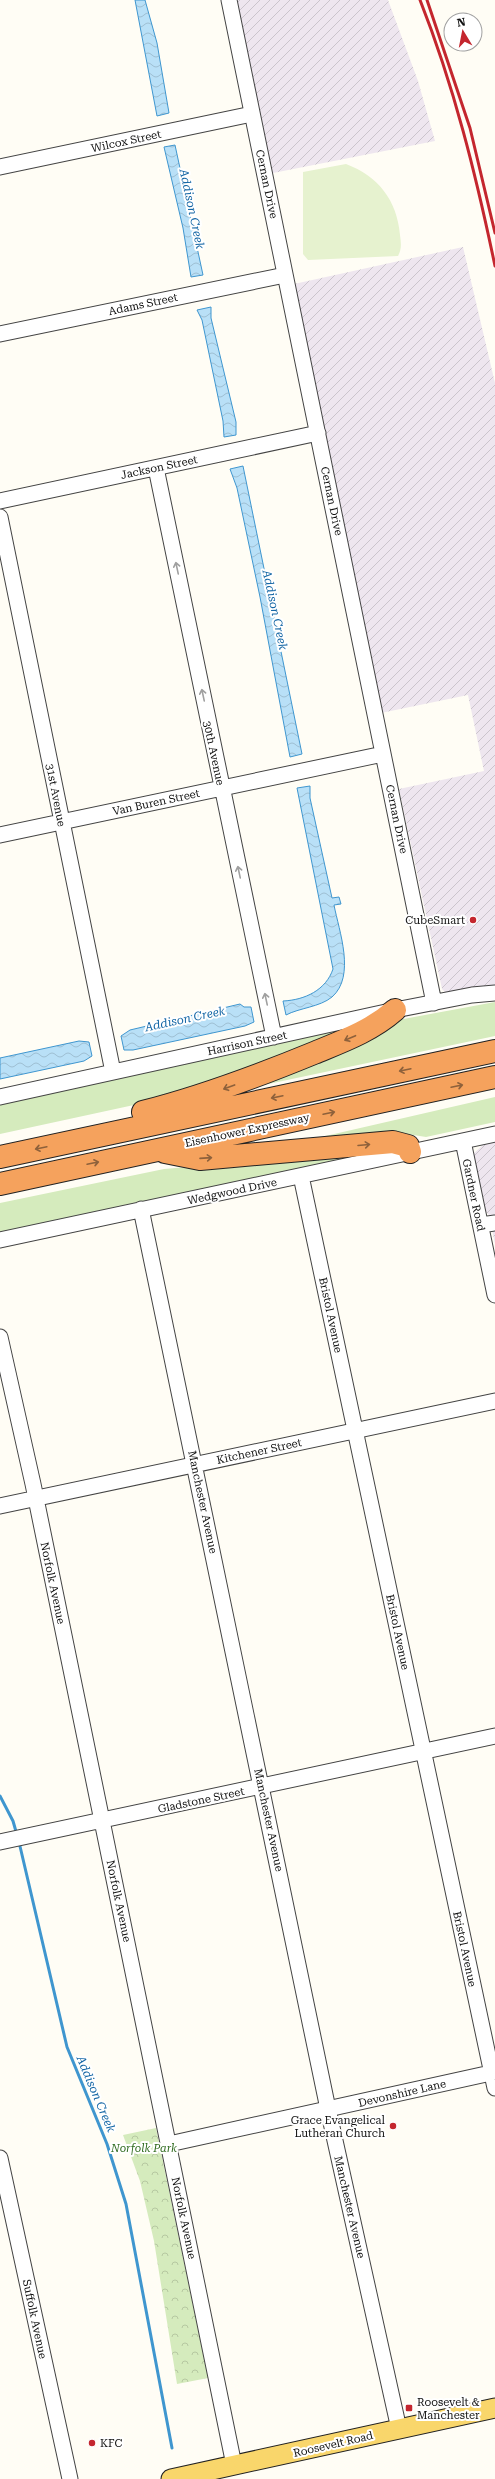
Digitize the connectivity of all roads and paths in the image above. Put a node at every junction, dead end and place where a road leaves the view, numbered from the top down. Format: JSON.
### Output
{"nodes":[{"id":1,"x":229,"y":0,"type":"edge"},
{"id":2,"x":252,"y":114,"type":"junction"},
{"id":3,"x":0,"y":167,"type":"edge"},
{"id":4,"x":285,"y":274,"type":"junction"},
{"id":5,"x":0,"y":334,"type":"edge"},
{"id":6,"x":318,"y":433,"type":"junction"},
{"id":7,"x":156,"y":468,"type":"junction"},
{"id":8,"x":0,"y":501,"type":"edge"},
{"id":9,"x":0,"y":517,"type":"edge"},
{"id":10,"x":384,"y":754,"type":"junction"},
{"id":11,"x":222,"y":788,"type":"junction"},
{"id":12,"x":62,"y":822,"type":"junction"},
{"id":13,"x":0,"y":835,"type":"edge"},
{"id":14,"x":495,"y":993,"type":"edge"},
{"id":15,"x":434,"y":1003,"type":"junction"},
{"id":16,"x":395,"y":1010,"type":"junction"},
{"id":17,"x":274,"y":1037,"type":"junction"},
{"id":18,"x":495,"y":1051,"type":"edge"},
{"id":19,"x":113,"y":1072,"type":"junction"},
{"id":20,"x":495,"y":1077,"type":"edge"},
{"id":21,"x":0,"y":1097,"type":"edge"},
{"id":22,"x":495,"y":1134,"type":"edge"},
{"id":23,"x":74,"y":1141,"type":"junction"},
{"id":24,"x":463,"y":1141,"type":"junction"},
{"id":25,"x":154,"y":1150,"type":"junction"},
{"id":26,"x":410,"y":1152,"type":"junction"},
{"id":27,"x":0,"y":1157,"type":"edge"},
{"id":28,"x":301,"y":1176,"type":"junction"},
{"id":29,"x":0,"y":1184,"type":"edge"},
{"id":30,"x":141,"y":1210,"type":"junction"},
{"id":31,"x":488,"y":1224,"type":"edge"},
{"id":32,"x":0,"y":1240,"type":"edge"},
{"id":33,"x":495,"y":1295,"type":"edge"},
{"id":34,"x":0,"y":1337,"type":"edge"},
{"id":35,"x":495,"y":1401,"type":"edge"},
{"id":36,"x":356,"y":1430,"type":"junction"},
{"id":37,"x":196,"y":1464,"type":"junction"},
{"id":38,"x":36,"y":1498,"type":"junction"},
{"id":39,"x":0,"y":1506,"type":"edge"},
{"id":40,"x":495,"y":1736,"type":"edge"},
{"id":41,"x":423,"y":1751,"type":"junction"},
{"id":42,"x":262,"y":1786,"type":"junction"},
{"id":43,"x":102,"y":1821,"type":"junction"},
{"id":44,"x":4,"y":1841,"type":"edge"},
{"id":45,"x":493,"y":2072,"type":"edge"},
{"id":46,"x":495,"y":2088,"type":"edge"},
{"id":47,"x":328,"y":2109,"type":"junction"},
{"id":48,"x":169,"y":2144,"type":"junction"},
{"id":49,"x":0,"y":2158,"type":"edge"},
{"id":50,"x":2,"y":2181,"type":"edge"},
{"id":51,"x":495,"y":2408,"type":"edge"},
{"id":52,"x":399,"y":2429,"type":"junction"},
{"id":53,"x":234,"y":2465,"type":"junction"},
{"id":54,"x":70,"y":2479,"type":"edge"},
{"id":55,"x":171,"y":2479,"type":"edge"}],
"edges":[{"from":1,"to":2,"type":"street","name":"Cernan Drive"},
{"from":2,"to":3,"type":"street","name":"Wilcox Street"},
{"from":2,"to":4,"type":"street","name":"Cernan Drive"},
{"from":4,"to":5,"type":"street","name":"Adams Street"},
{"from":4,"to":6,"type":"street","name":"Cernan Drive"},
{"from":6,"to":7,"type":"street","name":"Jackson Street"},
{"from":6,"to":10,"type":"street","name":"Cernan Drive"},
{"from":7,"to":8,"type":"street","name":"Jackson Street"},
{"from":11,"to":7,"type":"street","name":"30th Avenue","one_way":true},
{"from":9,"to":12,"type":"street","name":"31st Avenue"},
{"from":10,"to":11,"type":"street","name":"Van Buren Street"},
{"from":10,"to":15,"type":"street","name":"Cernan Drive"},
{"from":11,"to":12,"type":"street","name":"Van Buren Street"},
{"from":17,"to":11,"type":"street","name":"30th Avenue","one_way":true},
{"from":12,"to":13,"type":"street","name":"Van Buren Street"},
{"from":12,"to":19,"type":"street","name":"31st Avenue"},
{"from":14,"to":15,"type":"street","name":"Harrison Street"},
{"from":15,"to":16,"type":"street","name":"Harrison Street"},
{"from":16,"to":17,"type":"street","name":"Harrison Street"},
{"from":16,"to":23,"type":"highway","one_way":true},
{"from":17,"to":19,"type":"street","name":"Harrison Street"},
{"from":18,"to":23,"type":"highway","one_way":true},
{"from":19,"to":21,"type":"street","name":"Harrison Street"},
{"from":25,"to":20,"type":"highway","name":"Eisenhower Expressway","one_way":true},
{"from":22,"to":24,"type":"street","name":"Wedgwood Drive"},
{"from":23,"to":27,"type":"highway","one_way":true},
{"from":24,"to":26,"type":"street","name":"Wedgwood Drive"},
{"from":24,"to":31,"type":"street","name":"Gardner Road"},
{"from":25,"to":26,"type":"highway","one_way":true},
{"from":29,"to":25,"type":"highway","name":"Eisenhower Expressway","one_way":true},
{"from":26,"to":28,"type":"street","name":"Wedgwood Drive"},
{"from":28,"to":30,"type":"street","name":"Wedgwood Drive"},
{"from":28,"to":36,"type":"street","name":"Bristol Avenue"},
{"from":30,"to":32,"type":"street","name":"Wedgwood Drive"},
{"from":30,"to":37,"type":"street","name":"Manchester Avenue"},
{"from":31,"to":33,"type":"street","name":"Gardner Road"},
{"from":34,"to":38,"type":"street","name":"Norfolk Avenue"},
{"from":35,"to":36,"type":"street","name":"Kitchener Street"},
{"from":36,"to":37,"type":"street","name":"Kitchener Street"},
{"from":36,"to":41,"type":"street","name":"Bristol Avenue"},
{"from":37,"to":38,"type":"street","name":"Kitchener Street"},
{"from":37,"to":42,"type":"street","name":"Manchester Avenue"},
{"from":38,"to":39,"type":"street","name":"Kitchener Street"},
{"from":38,"to":43,"type":"street","name":"Norfolk Avenue"},
{"from":40,"to":41,"type":"street","name":"Gladstone Street"},
{"from":41,"to":42,"type":"street","name":"Gladstone Street"},
{"from":41,"to":45,"type":"street","name":"Bristol Avenue"},
{"from":42,"to":43,"type":"street","name":"Gladstone Street"},
{"from":42,"to":47,"type":"street","name":"Manchester Avenue"},
{"from":43,"to":44,"type":"street","name":"Gladstone Street"},
{"from":43,"to":48,"type":"street","name":"Norfolk Avenue"},
{"from":45,"to":46,"type":"street","name":"Bristol Avenue"},
{"from":45,"to":47,"type":"street","name":"Devonshire Lane"},
{"from":47,"to":48,"type":"street","name":"Devonshire Lane"},
{"from":47,"to":52,"type":"street","name":"Manchester Avenue"},
{"from":48,"to":53,"type":"street","name":"Norfolk Avenue"},
{"from":49,"to":50,"type":"street","name":"Suffolk Avenue"},
{"from":50,"to":54,"type":"street","name":"Suffolk Avenue"},
{"from":51,"to":52,"type":"main road","name":"Roosevelt Road"},
{"from":52,"to":53,"type":"main road","name":"Roosevelt Road"},
{"from":53,"to":55,"type":"main road","name":"Roosevelt Road"}]}
